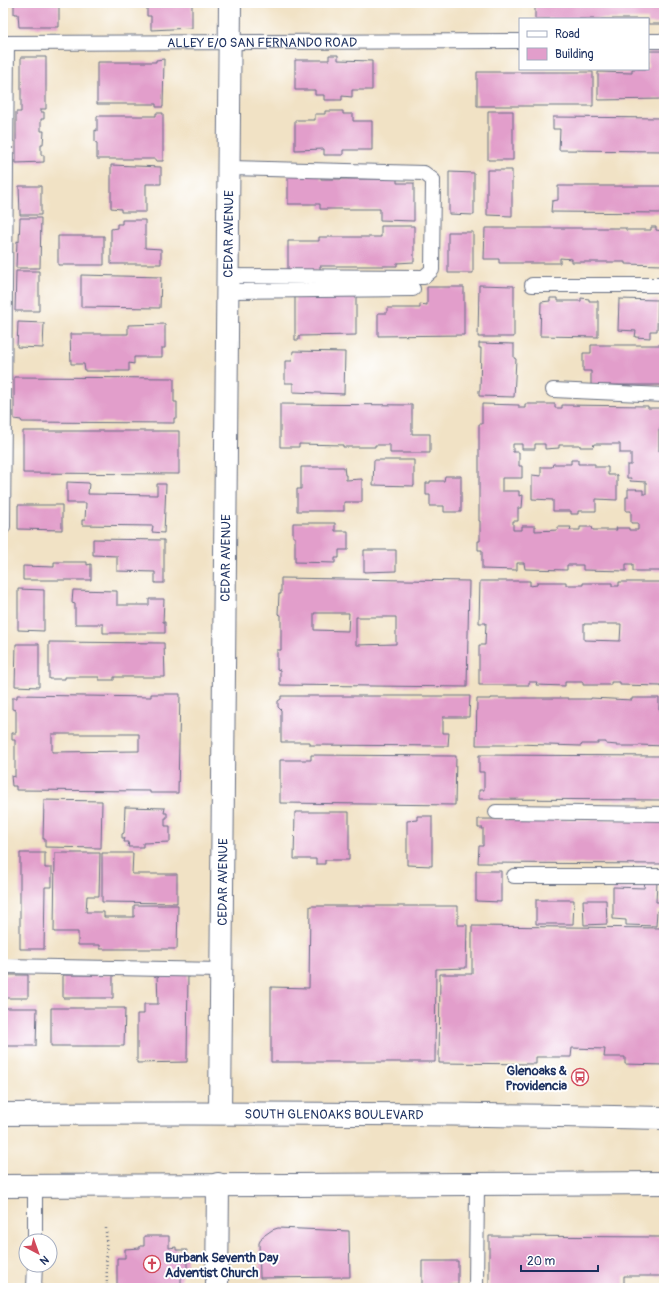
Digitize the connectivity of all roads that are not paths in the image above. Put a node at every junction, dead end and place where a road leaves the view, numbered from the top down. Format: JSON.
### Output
{"nodes":[{"id":1,"x":230,"y":3,"type":"edge"},
{"id":2,"x":519,"y":41,"type":"edge"},
{"id":3,"x":649,"y":41,"type":"edge"},
{"id":4,"x":664,"y":41,"type":"edge"},
{"id":5,"x":230,"y":42,"type":"junction"},
{"id":6,"x":5,"y":43,"type":"edge"},
{"id":7,"x":229,"y":168,"type":"junction"},
{"id":8,"x":228,"y":283,"type":"junction"},
{"id":9,"x":532,"y":285,"type":"dead end"},
{"id":10,"x":664,"y":285,"type":"edge"},
{"id":11,"x":413,"y":289,"type":"dead end"},
{"id":12,"x":553,"y":390,"type":"dead end"},
{"id":13,"x":664,"y":395,"type":"edge"},
{"id":14,"x":3,"y":527,"type":"edge"},
{"id":15,"x":496,"y":812,"type":"dead end"},
{"id":16,"x":664,"y":814,"type":"edge"},
{"id":17,"x":514,"y":876,"type":"dead end"},
{"id":18,"x":664,"y":876,"type":"edge"},
{"id":19,"x":3,"y":966,"type":"edge"},
{"id":20,"x":221,"y":970,"type":"junction"},
{"id":21,"x":220,"y":1113,"type":"junction"},
{"id":22,"x":3,"y":1114,"type":"edge"},
{"id":23,"x":664,"y":1118,"type":"edge"},
{"id":24,"x":664,"y":1183,"type":"edge"},
{"id":25,"x":218,"y":1184,"type":"junction"},
{"id":26,"x":35,"y":1185,"type":"junction"},
{"id":27,"x":477,"y":1185,"type":"junction"},
{"id":28,"x":3,"y":1186,"type":"edge"},
{"id":29,"x":35,"y":1233,"type":"edge"},
{"id":30,"x":35,"y":1273,"type":"edge"},
{"id":31,"x":34,"y":1288,"type":"edge"},
{"id":32,"x":217,"y":1288,"type":"edge"},
{"id":33,"x":476,"y":1288,"type":"edge"}],
"edges":[{"from":1,"to":5,"type":"main road","name":"CEDAR AVENUE"},
{"from":2,"to":5,"type":"lane","name":"ALLEY E/O SAN FERNANDO ROAD"},
{"from":3,"to":4,"type":"lane"},
{"from":5,"to":6,"type":"lane","name":"ALLEY E/O SAN FERNANDO ROAD"},
{"from":5,"to":7,"type":"main road","name":"CEDAR AVENUE"},
{"from":6,"to":14,"type":"lane"},
{"from":7,"to":8,"type":"main road","name":"CEDAR AVENUE"},
{"from":7,"to":8,"type":"lane"},
{"from":8,"to":11,"type":"lane"},
{"from":8,"to":20,"type":"main road","name":"CEDAR AVENUE"},
{"from":9,"to":10,"type":"lane"},
{"from":12,"to":13,"type":"lane"},
{"from":15,"to":16,"type":"lane"},
{"from":17,"to":18,"type":"lane"},
{"from":19,"to":20,"type":"lane"},
{"from":20,"to":21,"type":"main road","name":"CEDAR AVENUE"},
{"from":21,"to":22,"type":"main road","name":"SOUTH GLENOAKS BOULEVARD"},
{"from":21,"to":23,"type":"main road","name":"SOUTH GLENOAKS BOULEVARD"},
{"from":24,"to":27,"type":"main road"},
{"from":25,"to":26,"type":"main road"},
{"from":25,"to":27,"type":"main road"},
{"from":25,"to":32,"type":"main road"},
{"from":26,"to":28,"type":"main road"},
{"from":26,"to":29,"type":"lane"},
{"from":27,"to":33,"type":"lane"},
{"from":30,"to":31,"type":"lane"}]}
